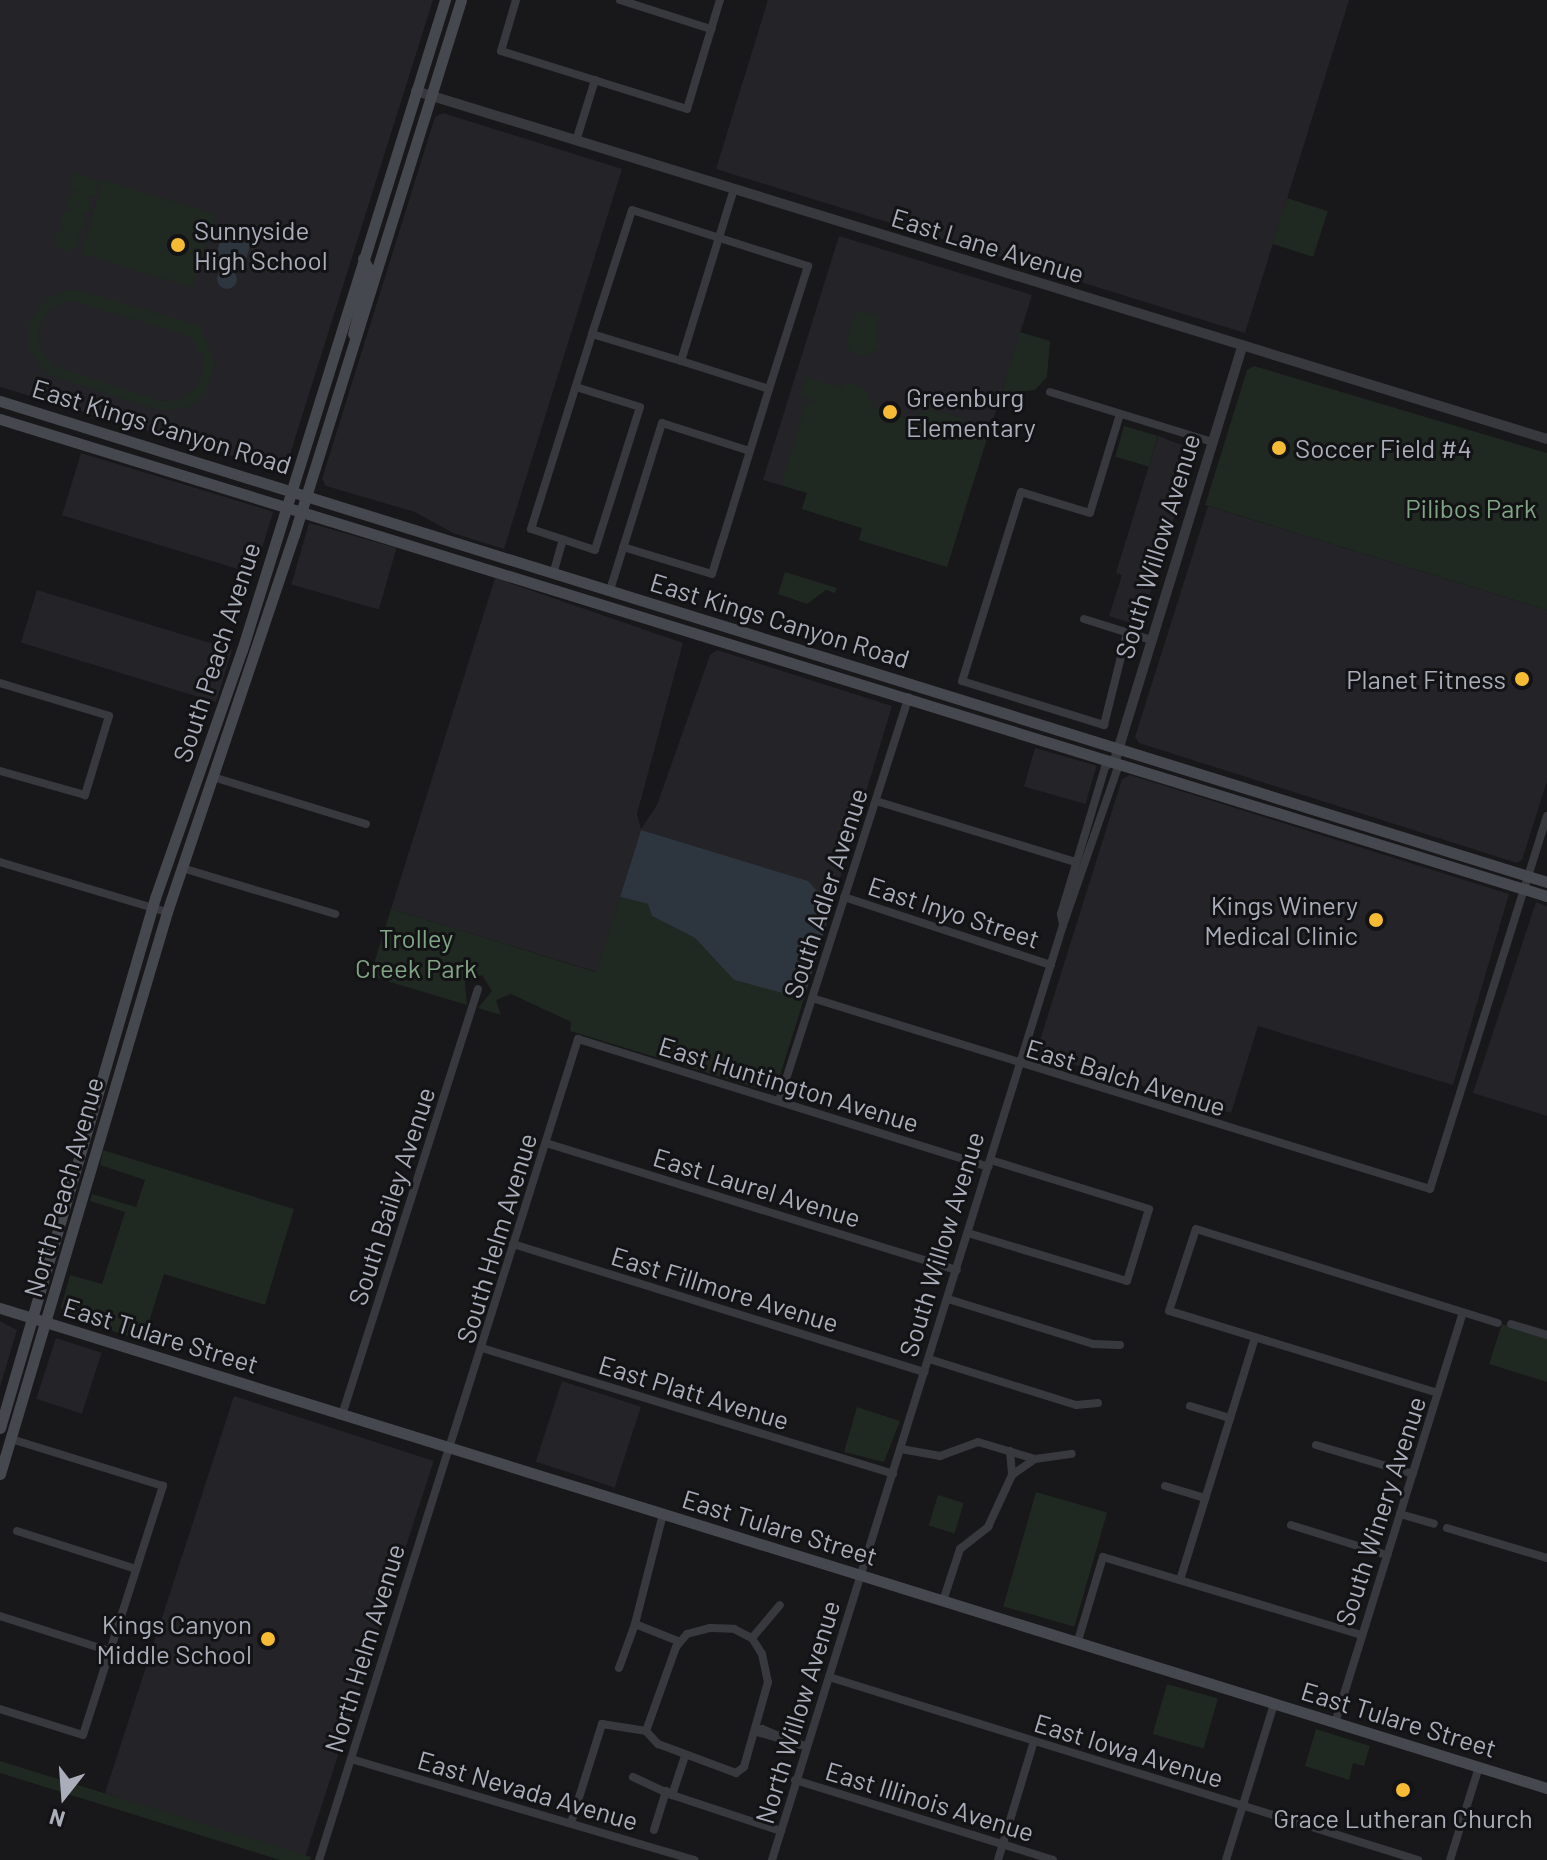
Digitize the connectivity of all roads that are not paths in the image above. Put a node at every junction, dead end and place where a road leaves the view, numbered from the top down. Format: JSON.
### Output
{"nodes":[{"id":1,"x":445,"y":0,"type":"edge"},
{"id":2,"x":454,"y":0,"type":"edge"},
{"id":3,"x":461,"y":0,"type":"edge"},
{"id":4,"x":516,"y":0,"type":"edge"},
{"id":5,"x":620,"y":0,"type":"edge"},
{"id":6,"x":720,"y":0,"type":"edge"},
{"id":7,"x":711,"y":29,"type":"junction"},
{"id":8,"x":447,"y":45,"type":"junction"},
{"id":9,"x":595,"y":80,"type":"junction"},
{"id":10,"x":416,"y":91,"type":"junction"},
{"id":11,"x":431,"y":96,"type":"junction"},
{"id":12,"x":576,"y":141,"type":"junction"},
{"id":13,"x":391,"y":170,"type":"junction"},
{"id":14,"x":734,"y":189,"type":"junction"},
{"id":15,"x":719,"y":238,"type":"junction"},
{"id":16,"x":363,"y":258,"type":"junction"},
{"id":17,"x":379,"y":263,"type":"junction"},
{"id":18,"x":592,"y":334,"type":"junction"},
{"id":19,"x":1242,"y":346,"type":"junction"},
{"id":20,"x":352,"y":351,"type":"junction"},
{"id":21,"x":681,"y":361,"type":"junction"},
{"id":22,"x":576,"y":387,"type":"junction"},
{"id":23,"x":769,"y":389,"type":"junction"},
{"id":24,"x":1050,"y":392,"type":"dead end"},
{"id":25,"x":0,"y":401,"type":"edge"},
{"id":26,"x":1120,"y":414,"type":"junction"},
{"id":27,"x":0,"y":419,"type":"edge"},
{"id":28,"x":1547,"y":439,"type":"edge"},
{"id":29,"x":1213,"y":442,"type":"junction"},
{"id":30,"x":750,"y":451,"type":"junction"},
{"id":31,"x":293,"y":488,"type":"junction"},
{"id":32,"x":308,"y":492,"type":"junction"},
{"id":33,"x":287,"y":505,"type":"junction"},
{"id":34,"x":302,"y":510,"type":"junction"},
{"id":35,"x":563,"y":539,"type":"junction"},
{"id":36,"x":623,"y":547,"type":"junction"},
{"id":37,"x":553,"y":574,"type":"junction"},
{"id":38,"x":610,"y":590,"type":"junction"},
{"id":39,"x":1084,"y":619,"type":"dead end"},
{"id":40,"x":1127,"y":633,"type":"junction"},
{"id":41,"x":1151,"y":640,"type":"junction"},
{"id":42,"x":242,"y":650,"type":"junction"},
{"id":43,"x":0,"y":683,"type":"edge"},
{"id":44,"x":227,"y":694,"type":"junction"},
{"id":45,"x":909,"y":697,"type":"junction"},
{"id":46,"x":235,"y":711,"type":"junction"},
{"id":47,"x":1119,"y":747,"type":"junction"},
{"id":48,"x":1115,"y":760,"type":"junction"},
{"id":49,"x":0,"y":772,"type":"edge"},
{"id":50,"x":213,"y":777,"type":"junction"},
{"id":51,"x":193,"y":795,"type":"junction"},
{"id":52,"x":876,"y":801,"type":"junction"},
{"id":53,"x":1547,"y":816,"type":"edge"},
{"id":54,"x":366,"y":824,"type":"dead end"},
{"id":55,"x":0,"y":862,"type":"edge"},
{"id":56,"x":1076,"y":862,"type":"junction"},
{"id":57,"x":182,"y":868,"type":"junction"},
{"id":58,"x":1529,"y":876,"type":"junction"},
{"id":59,"x":1547,"y":882,"type":"edge"},
{"id":60,"x":1525,"y":889,"type":"junction"},
{"id":61,"x":1547,"y":896,"type":"edge"},
{"id":62,"x":844,"y":897,"type":"junction"},
{"id":63,"x":152,"y":906,"type":"junction"},
{"id":64,"x":167,"y":912,"type":"junction"},
{"id":65,"x":335,"y":914,"type":"dead end"},
{"id":66,"x":1063,"y":925,"type":"junction"},
{"id":67,"x":1051,"y":965,"type":"junction"},
{"id":68,"x":478,"y":989,"type":"dead end"},
{"id":69,"x":812,"y":998,"type":"junction"},
{"id":70,"x":578,"y":1039,"type":"joint"},
{"id":71,"x":1020,"y":1065,"type":"junction"},
{"id":72,"x":779,"y":1101,"type":"junction"},
{"id":73,"x":546,"y":1143,"type":"junction"},
{"id":74,"x":990,"y":1164,"type":"junction"},
{"id":75,"x":968,"y":1233,"type":"junction"},
{"id":76,"x":513,"y":1244,"type":"junction"},
{"id":77,"x":957,"y":1270,"type":"junction"},
{"id":78,"x":948,"y":1299,"type":"junction"},
{"id":79,"x":0,"y":1308,"type":"edge"},
{"id":80,"x":1463,"y":1312,"type":"junction"},
{"id":81,"x":33,"y":1319,"type":"junction"},
{"id":82,"x":46,"y":1322,"type":"junction"},
{"id":83,"x":1498,"y":1323,"type":"dead end"},
{"id":84,"x":1511,"y":1324,"type":"dead end"},
{"id":85,"x":1547,"y":1335,"type":"edge"},
{"id":86,"x":1255,"y":1337,"type":"junction"},
{"id":87,"x":1120,"y":1345,"type":"dead end"},
{"id":88,"x":482,"y":1348,"type":"junction"},
{"id":89,"x":929,"y":1359,"type":"junction"},
{"id":90,"x":925,"y":1372,"type":"junction"},
{"id":91,"x":1438,"y":1393,"type":"junction"},
{"id":92,"x":1098,"y":1403,"type":"dead end"},
{"id":93,"x":1190,"y":1406,"type":"dead end"},
{"id":94,"x":342,"y":1415,"type":"junction"},
{"id":95,"x":1230,"y":1418,"type":"junction"},
{"id":96,"x":0,"y":1428,"type":"edge"},
{"id":97,"x":11,"y":1439,"type":"junction"},
{"id":98,"x":1316,"y":1445,"type":"dead end"},
{"id":99,"x":450,"y":1449,"type":"junction"},
{"id":100,"x":901,"y":1449,"type":"junction"},
{"id":101,"x":1010,"y":1451,"type":"junction"},
{"id":102,"x":1072,"y":1454,"type":"dead end"},
{"id":103,"x":1035,"y":1459,"type":"junction"},
{"id":104,"x":0,"y":1474,"type":"edge"},
{"id":105,"x":893,"y":1474,"type":"junction"},
{"id":106,"x":1413,"y":1474,"type":"junction"},
{"id":107,"x":1012,"y":1475,"type":"junction"},
{"id":108,"x":1165,"y":1486,"type":"dead end"},
{"id":109,"x":1205,"y":1498,"type":"junction"},
{"id":110,"x":663,"y":1514,"type":"junction"},
{"id":111,"x":1400,"y":1514,"type":"junction"},
{"id":112,"x":1434,"y":1524,"type":"dead end"},
{"id":113,"x":1291,"y":1525,"type":"dead end"},
{"id":114,"x":1447,"y":1528,"type":"dead end"},
{"id":115,"x":17,"y":1531,"type":"dead end"},
{"id":116,"x":1547,"y":1547,"type":"edge"},
{"id":117,"x":1387,"y":1555,"type":"junction"},
{"id":118,"x":1546,"y":1557,"type":"edge"},
{"id":119,"x":136,"y":1569,"type":"junction"},
{"id":120,"x":860,"y":1575,"type":"junction"},
{"id":121,"x":1180,"y":1580,"type":"junction"},
{"id":122,"x":943,"y":1601,"type":"junction"},
{"id":123,"x":780,"y":1605,"type":"dead end"},
{"id":124,"x":0,"y":1616,"type":"edge"},
{"id":125,"x":635,"y":1624,"type":"junction"},
{"id":126,"x":1361,"y":1635,"type":"junction"},
{"id":127,"x":752,"y":1638,"type":"junction"},
{"id":128,"x":680,"y":1642,"type":"junction"},
{"id":129,"x":1077,"y":1644,"type":"junction"},
{"id":130,"x":110,"y":1651,"type":"junction"},
{"id":131,"x":619,"y":1668,"type":"dead end"},
{"id":132,"x":829,"y":1677,"type":"junction"},
{"id":133,"x":1274,"y":1704,"type":"junction"},
{"id":134,"x":0,"y":1709,"type":"edge"},
{"id":135,"x":1335,"y":1723,"type":"junction"},
{"id":136,"x":646,"y":1731,"type":"junction"},
{"id":137,"x":1034,"y":1741,"type":"junction"},
{"id":138,"x":685,"y":1756,"type":"junction"},
{"id":139,"x":351,"y":1759,"type":"junction"},
{"id":140,"x":1479,"y":1767,"type":"junction"},
{"id":141,"x":633,"y":1777,"type":"dead end"},
{"id":142,"x":795,"y":1780,"type":"junction"},
{"id":143,"x":1547,"y":1788,"type":"edge"},
{"id":144,"x":669,"y":1793,"type":"junction"},
{"id":145,"x":1243,"y":1807,"type":"junction"},
{"id":146,"x":571,"y":1823,"type":"junction"},
{"id":147,"x":654,"y":1830,"type":"dead end"},
{"id":148,"x":781,"y":1831,"type":"junction"},
{"id":149,"x":1003,"y":1844,"type":"junction"},
{"id":150,"x":319,"y":1860,"type":"edge"},
{"id":151,"x":694,"y":1860,"type":"edge"},
{"id":152,"x":772,"y":1860,"type":"edge"},
{"id":153,"x":998,"y":1860,"type":"edge"},
{"id":154,"x":1053,"y":1860,"type":"edge"},
{"id":155,"x":1226,"y":1860,"type":"edge"},
{"id":156,"x":1418,"y":1860,"type":"edge"},
{"id":157,"x":1450,"y":1860,"type":"edge"}],
"edges":[{"from":1,"to":10,"type":"main road","name":"South Peach Avenue"},
{"from":2,"to":8,"type":"main road"},
{"from":3,"to":8,"type":"main road","name":"South Peach Avenue"},
{"from":4,"to":9,"type":"street"},
{"from":5,"to":7,"type":"street"},
{"from":6,"to":7,"type":"street"},
{"from":7,"to":9,"type":"street"},
{"from":8,"to":11,"type":"main road","name":"South Peach Avenue"},
{"from":9,"to":12,"type":"street"},
{"from":10,"to":11,"type":"street","name":"East Lane Avenue"},
{"from":10,"to":13,"type":"main road","name":"South Peach Avenue"},
{"from":11,"to":12,"type":"street","name":"East Lane Avenue"},
{"from":11,"to":17,"type":"main road","name":"South Peach Avenue"},
{"from":12,"to":14,"type":"street","name":"East Lane Avenue"},
{"from":13,"to":16,"type":"main road","name":"South Peach Avenue"},
{"from":13,"to":17,"type":"main road"},
{"from":14,"to":15,"type":"street"},
{"from":14,"to":19,"type":"street","name":"East Lane Avenue"},
{"from":15,"to":18,"type":"street"},
{"from":15,"to":21,"type":"street"},
{"from":15,"to":23,"type":"street"},
{"from":16,"to":20,"type":"main road"},
{"from":16,"to":31,"type":"main road","name":"South Peach Avenue"},
{"from":17,"to":20,"type":"main road","name":"South Peach Avenue"},
{"from":18,"to":21,"type":"street"},
{"from":18,"to":22,"type":"street"},
{"from":19,"to":28,"type":"street","name":"East Lane Avenue"},
{"from":19,"to":29,"type":"street","name":"South Willow Avenue"},
{"from":20,"to":32,"type":"main road","name":"South Peach Avenue"},
{"from":21,"to":23,"type":"street"},
{"from":22,"to":35,"type":"street"},
{"from":22,"to":35,"type":"street"},
{"from":23,"to":30,"type":"street"},
{"from":24,"to":26,"type":"street"},
{"from":25,"to":31,"type":"main road","name":"East Kings Canyon Road"},
{"from":26,"to":29,"type":"street"},
{"from":26,"to":40,"type":"street"},
{"from":27,"to":33,"type":"main road","name":"East Kings Canyon Road"},
{"from":29,"to":41,"type":"street","name":"South Willow Avenue"},
{"from":30,"to":36,"type":"street"},
{"from":30,"to":36,"type":"street"},
{"from":31,"to":32,"type":"main road","name":"East Kings Canyon Road"},
{"from":31,"to":33,"type":"main road","name":"South Peach Avenue"},
{"from":32,"to":34,"type":"main road","name":"South Peach Avenue"},
{"from":32,"to":37,"type":"main road","name":"East Kings Canyon Road"},
{"from":33,"to":34,"type":"main road","name":"East Kings Canyon Road"},
{"from":33,"to":42,"type":"main road","name":"South Peach Avenue"},
{"from":34,"to":45,"type":"main road","name":"East Kings Canyon Road"},
{"from":34,"to":46,"type":"main road","name":"South Peach Avenue"},
{"from":35,"to":37,"type":"street"},
{"from":36,"to":38,"type":"street"},
{"from":37,"to":38,"type":"main road","name":"East Kings Canyon Road"},
{"from":38,"to":47,"type":"main road","name":"East Kings Canyon Road"},
{"from":39,"to":40,"type":"street"},
{"from":40,"to":41,"type":"street"},
{"from":41,"to":47,"type":"street","name":"South Willow Avenue"},
{"from":42,"to":44,"type":"main road","name":"South Peach Avenue"},
{"from":42,"to":46,"type":"main road"},
{"from":43,"to":49,"type":"street"},
{"from":44,"to":50,"type":"main road"},
{"from":44,"to":51,"type":"main road","name":"South Peach Avenue"},
{"from":45,"to":48,"type":"main road","name":"East Kings Canyon Road"},
{"from":45,"to":52,"type":"street","name":"South Adler Avenue"},
{"from":46,"to":50,"type":"main road","name":"South Peach Avenue"},
{"from":47,"to":48,"type":"street","name":"South Willow Avenue"},
{"from":47,"to":58,"type":"main road","name":"East Kings Canyon Road"},
{"from":48,"to":56,"type":"street","name":"South Willow Avenue"},
{"from":48,"to":60,"type":"main road","name":"East Kings Canyon Road"},
{"from":48,"to":66,"type":"street","name":"South Willow Avenue"},
{"from":50,"to":54,"type":"street"},
{"from":50,"to":57,"type":"main road","name":"South Peach Avenue"},
{"from":51,"to":57,"type":"main road"},
{"from":51,"to":63,"type":"main road","name":"South Peach Avenue"},
{"from":52,"to":56,"type":"street"},
{"from":52,"to":62,"type":"street","name":"South Adler Avenue"},
{"from":53,"to":58,"type":"street"},
{"from":55,"to":63,"type":"street"},
{"from":56,"to":66,"type":"street","name":"South Willow Avenue"},
{"from":57,"to":64,"type":"main road","name":"South Peach Avenue"},
{"from":57,"to":65,"type":"street"},
{"from":58,"to":59,"type":"main road","name":"East Kings Canyon Road"},
{"from":58,"to":60,"type":"street"},
{"from":60,"to":61,"type":"main road","name":"East Kings Canyon Road"},
{"from":60,"to":71,"type":"street","name":"East Balch Avenue"},
{"from":62,"to":67,"type":"street","name":"East Inyo Street"},
{"from":62,"to":69,"type":"street","name":"South Adler Avenue"},
{"from":63,"to":64,"type":"street"},
{"from":63,"to":81,"type":"main road","name":"South Peach Avenue"},
{"from":64,"to":82,"type":"main road","name":"North Peach Avenue"},
{"from":66,"to":67,"type":"street","name":"South Willow Avenue"},
{"from":67,"to":71,"type":"street","name":"South Willow Avenue"},
{"from":68,"to":94,"type":"street","name":"South Bailey Avenue"},
{"from":69,"to":71,"type":"street","name":"East Balch Avenue"},
{"from":69,"to":72,"type":"street","name":"South Adler Avenue"},
{"from":70,"to":72,"type":"street","name":"East Huntington Avenue"},
{"from":70,"to":73,"type":"street","name":"South Helm Avenue"},
{"from":71,"to":74,"type":"street","name":"South Willow Avenue"},
{"from":72,"to":74,"type":"street","name":"East Huntington Avenue"},
{"from":73,"to":76,"type":"street","name":"South Helm Avenue"},
{"from":73,"to":77,"type":"street","name":"East Laurel Avenue"},
{"from":74,"to":75,"type":"street","name":"South Willow Avenue"},
{"from":74,"to":75,"type":"street","name":"East Huntington Avenue"},
{"from":75,"to":77,"type":"street","name":"South Willow Avenue"},
{"from":76,"to":88,"type":"street","name":"South Helm Avenue"},
{"from":76,"to":90,"type":"street","name":"East Fillmore Avenue"},
{"from":77,"to":78,"type":"street","name":"South Willow Avenue"},
{"from":78,"to":87,"type":"street"},
{"from":78,"to":89,"type":"street","name":"South Willow Avenue"},
{"from":79,"to":81,"type":"main road","name":"East Tulare Street"},
{"from":80,"to":83,"type":"street"},
{"from":80,"to":86,"type":"street"},
{"from":80,"to":91,"type":"street","name":"South Winery Avenue"},
{"from":81,"to":82,"type":"main road","name":"East Tulare Street"},
{"from":81,"to":96,"type":"main road","name":"North Peach Avenue"},
{"from":82,"to":94,"type":"main road","name":"East Tulare Street"},
{"from":82,"to":97,"type":"main road","name":"North Peach Avenue"},
{"from":84,"to":85,"type":"street"},
{"from":86,"to":91,"type":"street"},
{"from":86,"to":95,"type":"street"},
{"from":88,"to":99,"type":"street","name":"South Helm Avenue"},
{"from":88,"to":105,"type":"street","name":"East Platt Avenue"},
{"from":89,"to":90,"type":"street","name":"South Willow Avenue"},
{"from":89,"to":92,"type":"street"},
{"from":90,"to":100,"type":"street","name":"South Willow Avenue"},
{"from":91,"to":106,"type":"street","name":"South Winery Avenue"},
{"from":93,"to":95,"type":"street"},
{"from":94,"to":99,"type":"main road","name":"East Tulare Street"},
{"from":95,"to":109,"type":"street"},
{"from":97,"to":104,"type":"main road","name":"North Peach Avenue"},
{"from":97,"to":119,"type":"street"},
{"from":98,"to":106,"type":"street"},
{"from":99,"to":110,"type":"main road","name":"East Tulare Street"},
{"from":99,"to":139,"type":"street","name":"North Helm Avenue"},
{"from":100,"to":101,"type":"street"},
{"from":100,"to":105,"type":"street","name":"South Willow Avenue"},
{"from":101,"to":103,"type":"street"},
{"from":101,"to":107,"type":"street"},
{"from":102,"to":103,"type":"street"},
{"from":103,"to":107,"type":"street"},
{"from":105,"to":120,"type":"street","name":"South Willow Avenue"},
{"from":106,"to":111,"type":"street","name":"South Winery Avenue"},
{"from":107,"to":122,"type":"street"},
{"from":108,"to":109,"type":"street"},
{"from":109,"to":121,"type":"street"},
{"from":110,"to":120,"type":"main road","name":"East Tulare Street"},
{"from":110,"to":125,"type":"street"},
{"from":111,"to":112,"type":"street"},
{"from":111,"to":117,"type":"street","name":"South Winery Avenue"},
{"from":113,"to":117,"type":"street"},
{"from":114,"to":118,"type":"street"},
{"from":115,"to":119,"type":"street"},
{"from":116,"to":118,"type":"street"},
{"from":117,"to":126,"type":"street","name":"South Winery Avenue"},
{"from":119,"to":130,"type":"street"},
{"from":120,"to":122,"type":"main road","name":"East Tulare Street"},
{"from":120,"to":132,"type":"street","name":"North Willow Avenue"},
{"from":121,"to":126,"type":"street"},
{"from":121,"to":129,"type":"street"},
{"from":122,"to":129,"type":"main road","name":"East Tulare Street"},
{"from":123,"to":127,"type":"street"},
{"from":124,"to":130,"type":"street"},
{"from":125,"to":128,"type":"street"},
{"from":125,"to":131,"type":"street"},
{"from":126,"to":135,"type":"street","name":"South Winery Avenue"},
{"from":127,"to":128,"type":"street"},
{"from":127,"to":138,"type":"street"},
{"from":128,"to":136,"type":"street"},
{"from":129,"to":133,"type":"main road","name":"East Tulare Street"},
{"from":130,"to":134,"type":"street"},
{"from":132,"to":137,"type":"street","name":"East Iowa Avenue"},
{"from":132,"to":142,"type":"street","name":"North Willow Avenue"},
{"from":133,"to":135,"type":"main road","name":"East Tulare Street"},
{"from":133,"to":145,"type":"street"},
{"from":135,"to":140,"type":"main road","name":"East Tulare Street"},
{"from":136,"to":138,"type":"street"},
{"from":136,"to":146,"type":"street"},
{"from":137,"to":145,"type":"street","name":"East Iowa Avenue"},
{"from":137,"to":149,"type":"street"},
{"from":138,"to":144,"type":"street"},
{"from":139,"to":146,"type":"street","name":"East Nevada Avenue"},
{"from":139,"to":150,"type":"street","name":"North Helm Avenue"},
{"from":140,"to":143,"type":"main road","name":"East Tulare Street"},
{"from":140,"to":157,"type":"street"},
{"from":141,"to":144,"type":"street"},
{"from":142,"to":148,"type":"street","name":"North Willow Avenue"},
{"from":142,"to":149,"type":"street","name":"East Illinois Avenue"},
{"from":144,"to":147,"type":"street"},
{"from":144,"to":148,"type":"street"},
{"from":145,"to":155,"type":"street"},
{"from":145,"to":156,"type":"street","name":"East Iowa Avenue"},
{"from":146,"to":151,"type":"street","name":"East Nevada Avenue"},
{"from":148,"to":152,"type":"street","name":"North Willow Avenue"},
{"from":149,"to":153,"type":"street"},
{"from":149,"to":154,"type":"street","name":"East Illinois Avenue"}]}
